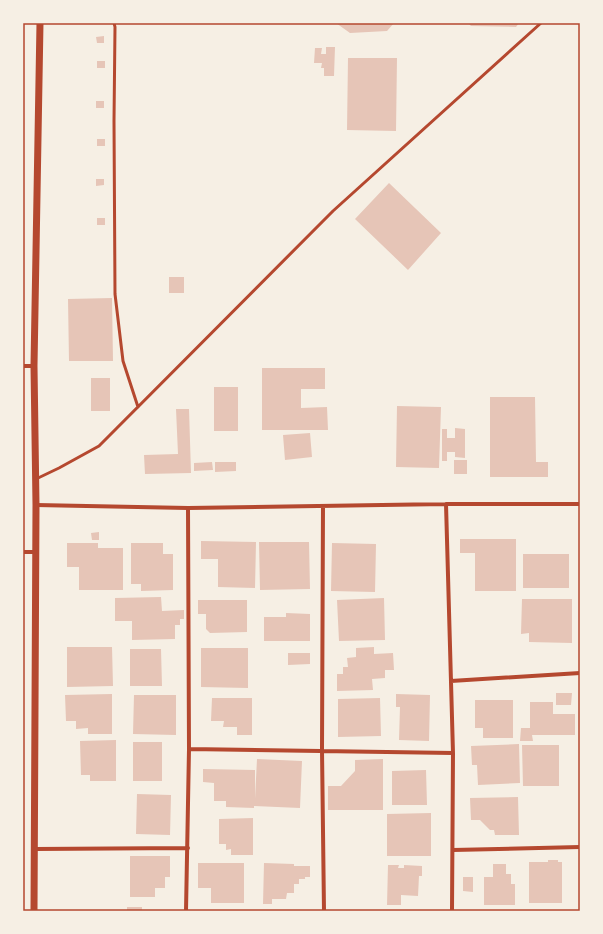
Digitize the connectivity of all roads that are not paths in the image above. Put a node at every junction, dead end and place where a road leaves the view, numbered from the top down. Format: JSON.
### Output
{"nodes":[{"id":1,"x":40,"y":23,"type":"edge"},
{"id":2,"x":114,"y":23,"type":"edge"},
{"id":3,"x":541,"y":23,"type":"edge"},
{"id":4,"x":23,"y":366,"type":"edge"},
{"id":5,"x":34,"y":366,"type":"junction"},
{"id":6,"x":138,"y":407,"type":"junction"},
{"id":7,"x":36,"y":479,"type":"junction"},
{"id":8,"x":446,"y":504,"type":"junction"},
{"id":9,"x":580,"y":504,"type":"edge"},
{"id":10,"x":36,"y":505,"type":"junction"},
{"id":11,"x":323,"y":506,"type":"junction"},
{"id":12,"x":188,"y":508,"type":"junction"},
{"id":13,"x":23,"y":552,"type":"edge"},
{"id":14,"x":36,"y":552,"type":"junction"},
{"id":15,"x":580,"y":673,"type":"edge"},
{"id":16,"x":451,"y":680,"type":"junction"},
{"id":17,"x":189,"y":750,"type":"junction"},
{"id":18,"x":322,"y":750,"type":"junction"},
{"id":19,"x":453,"y":752,"type":"junction"},
{"id":20,"x":580,"y":847,"type":"edge"},
{"id":21,"x":188,"y":848,"type":"junction"},
{"id":22,"x":35,"y":849,"type":"junction"},
{"id":23,"x":452,"y":850,"type":"junction"},
{"id":24,"x":34,"y":911,"type":"edge"},
{"id":25,"x":186,"y":911,"type":"edge"},
{"id":26,"x":324,"y":911,"type":"edge"},
{"id":27,"x":452,"y":911,"type":"edge"}],
"edges":[{"from":1,"to":5,"type":"street"},
{"from":2,"to":6,"type":"lane"},
{"from":3,"to":6,"type":"lane"},
{"from":4,"to":5,"type":"street"},
{"from":5,"to":7,"type":"street"},
{"from":6,"to":7,"type":"lane"},
{"from":7,"to":10,"type":"street"},
{"from":8,"to":9,"type":"street"},
{"from":8,"to":11,"type":"street"},
{"from":8,"to":16,"type":"street"},
{"from":10,"to":12,"type":"street"},
{"from":10,"to":14,"type":"street"},
{"from":11,"to":12,"type":"street"},
{"from":11,"to":18,"type":"street"},
{"from":12,"to":17,"type":"street"},
{"from":13,"to":14,"type":"street"},
{"from":14,"to":22,"type":"street"},
{"from":15,"to":16,"type":"street"},
{"from":16,"to":19,"type":"street"},
{"from":17,"to":18,"type":"street"},
{"from":17,"to":21,"type":"street"},
{"from":18,"to":19,"type":"street"},
{"from":18,"to":26,"type":"street"},
{"from":19,"to":23,"type":"street"},
{"from":20,"to":23,"type":"street"},
{"from":21,"to":22,"type":"street"},
{"from":21,"to":25,"type":"street"},
{"from":22,"to":24,"type":"street"},
{"from":23,"to":27,"type":"street"}]}
